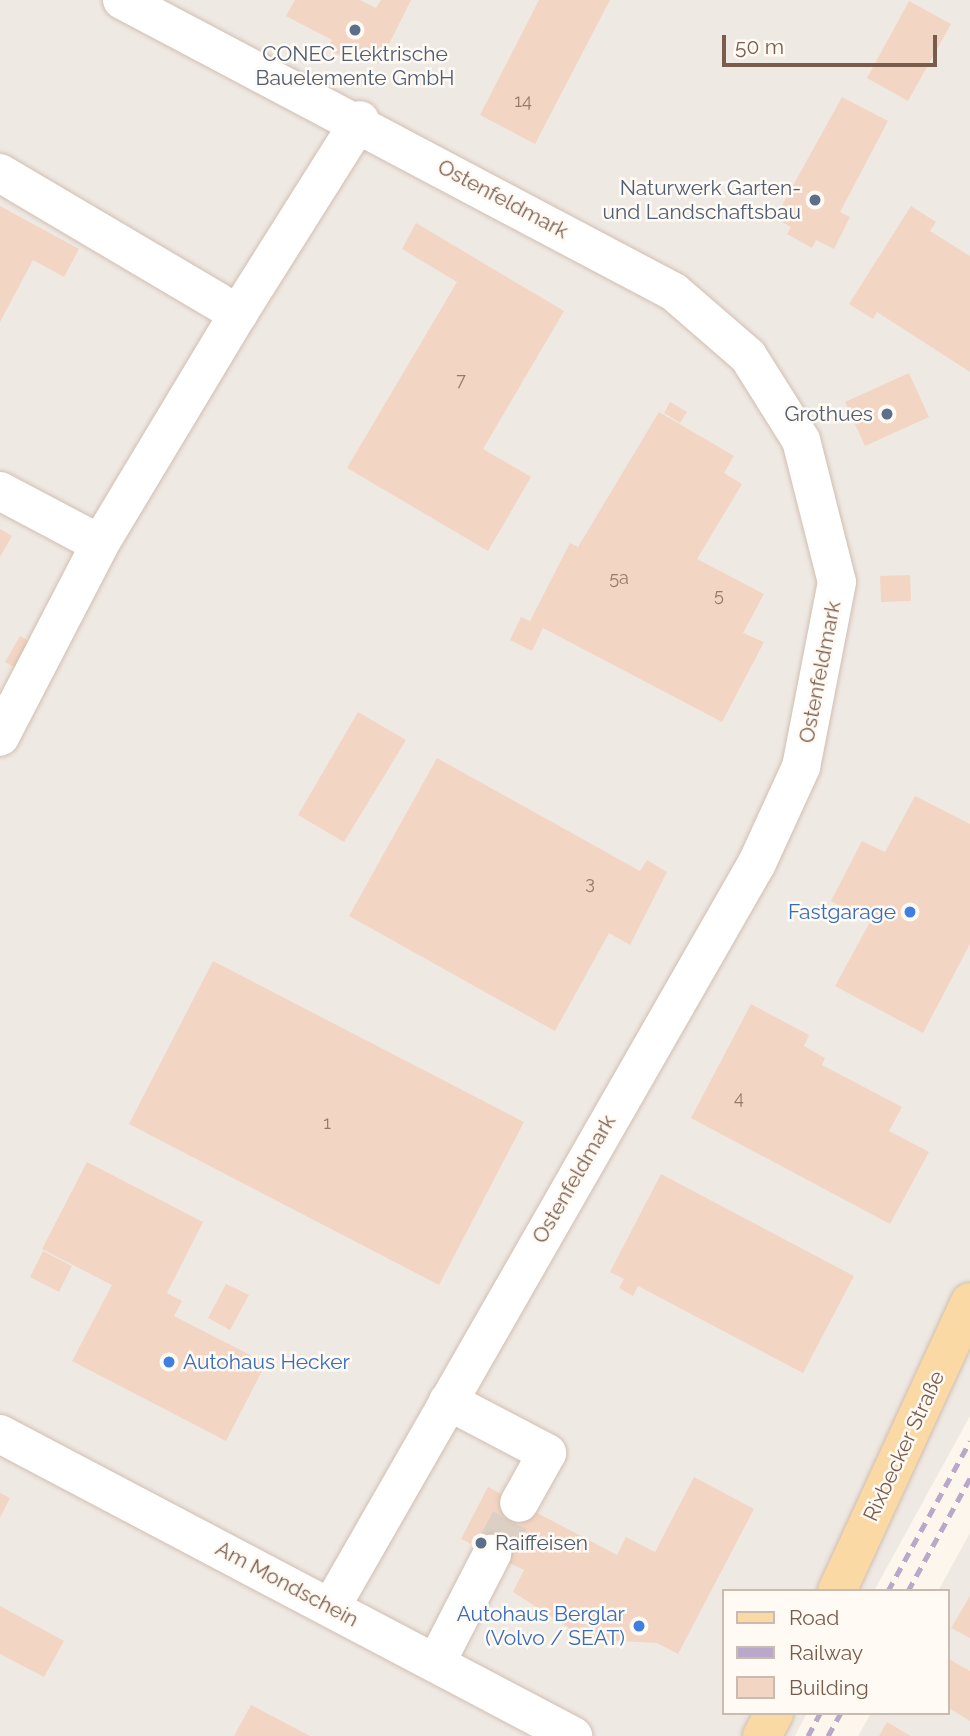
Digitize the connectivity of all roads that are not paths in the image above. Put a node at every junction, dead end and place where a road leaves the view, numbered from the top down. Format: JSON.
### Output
{"nodes":[{"id":1,"x":122,"y":0,"type":"edge"},
{"id":2,"x":359,"y":120,"type":"junction"},
{"id":3,"x":0,"y":173,"type":"edge"},
{"id":4,"x":238,"y":314,"type":"junction"},
{"id":5,"x":0,"y":491,"type":"edge"},
{"id":6,"x":100,"y":544,"type":"junction"},
{"id":7,"x":0,"y":737,"type":"edge"},
{"id":8,"x":970,"y":1302,"type":"edge"},
{"id":9,"x":448,"y":1401,"type":"junction"},
{"id":10,"x":0,"y":1434,"type":"edge"},
{"id":11,"x":519,"y":1503,"type":"tunnel mouth"},
{"id":12,"x":492,"y":1554,"type":"tunnel mouth"},
{"id":13,"x":838,"y":1589,"type":"edge"},
{"id":14,"x":331,"y":1607,"type":"junction"},
{"id":15,"x":436,"y":1663,"type":"junction"},
{"id":16,"x":773,"y":1715,"type":"edge"},
{"id":17,"x":573,"y":1736,"type":"edge"},
{"id":18,"x":762,"y":1736,"type":"edge"}],
"edges":[{"from":1,"to":2,"type":"street","name":"Ostenfeldmark"},
{"from":2,"to":4,"type":"street"},
{"from":2,"to":9,"type":"street","name":"Ostenfeldmark"},
{"from":3,"to":4,"type":"street"},
{"from":4,"to":6,"type":"street"},
{"from":5,"to":6,"type":"street"},
{"from":6,"to":7,"type":"street"},
{"from":8,"to":13,"type":"main road","name":"Rixbecker Straße"},
{"from":9,"to":11,"type":"street"},
{"from":9,"to":14,"type":"street","name":"Ostenfeldmark"},
{"from":10,"to":14,"type":"street","name":"Am Mondschein"},
{"from":12,"to":15,"type":"street"},
{"from":14,"to":15,"type":"street","name":"Am Mondschein"},
{"from":15,"to":17,"type":"street","name":"Am Mondschein"},
{"from":16,"to":18,"type":"main road"}]}
